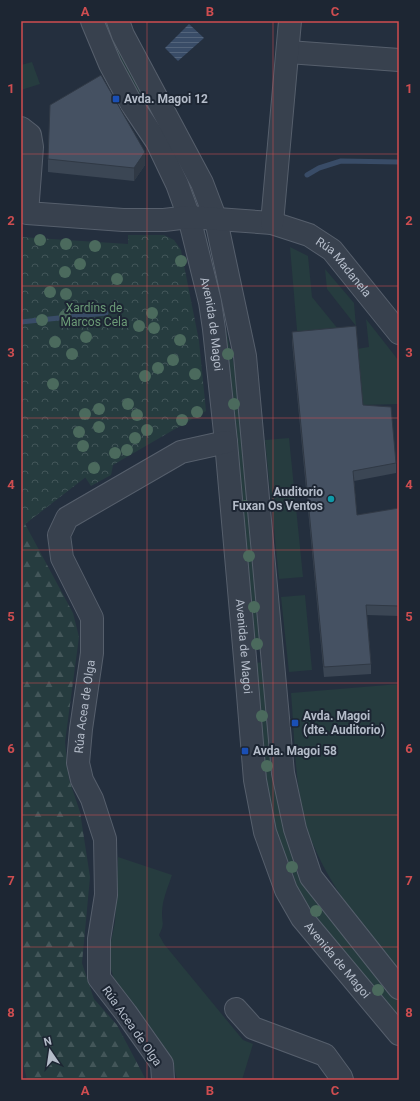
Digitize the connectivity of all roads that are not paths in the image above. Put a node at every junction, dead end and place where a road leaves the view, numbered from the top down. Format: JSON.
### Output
{"nodes":[{"id":1,"x":92,"y":21,"type":"edge"},
{"id":2,"x":118,"y":21,"type":"edge"},
{"id":3,"x":290,"y":21,"type":"edge"},
{"id":4,"x":288,"y":52,"type":"junction"},
{"id":5,"x":399,"y":60,"type":"edge"},
{"id":6,"x":21,"y":128,"type":"edge"},
{"id":7,"x":188,"y":218,"type":"junction"},
{"id":8,"x":216,"y":220,"type":"junction"},
{"id":9,"x":272,"y":223,"type":"junction"},
{"id":10,"x":399,"y":334,"type":"edge"},
{"id":11,"x":226,"y":442,"type":"junction"},
{"id":12,"x":399,"y":988,"type":"edge"},
{"id":13,"x":236,"y":1009,"type":"dead end"},
{"id":14,"x":399,"y":1034,"type":"edge"},
{"id":15,"x":163,"y":1080,"type":"edge"},
{"id":16,"x":342,"y":1080,"type":"edge"}],
"edges":[{"from":1,"to":7,"type":"street","name":"Avenida de Magoi"},
{"from":2,"to":8,"type":"street","name":"Avenida de Magoi"},
{"from":3,"to":4,"type":"street"},
{"from":4,"to":5,"type":"street"},
{"from":4,"to":9,"type":"street"},
{"from":6,"to":7,"type":"street"},
{"from":7,"to":8,"type":"street"},
{"from":7,"to":11,"type":"street","name":"Avenida de Magoi"},
{"from":8,"to":9,"type":"street","name":"Rúa Madanela"},
{"from":8,"to":12,"type":"street","name":"Avenida de Magoi"},
{"from":9,"to":10,"type":"street","name":"Rúa Madanela"},
{"from":11,"to":14,"type":"street","name":"Avenida de Magoi"},
{"from":11,"to":15,"type":"street","name":"Rúa Acea de Olga"},
{"from":13,"to":16,"type":"street"}]}
